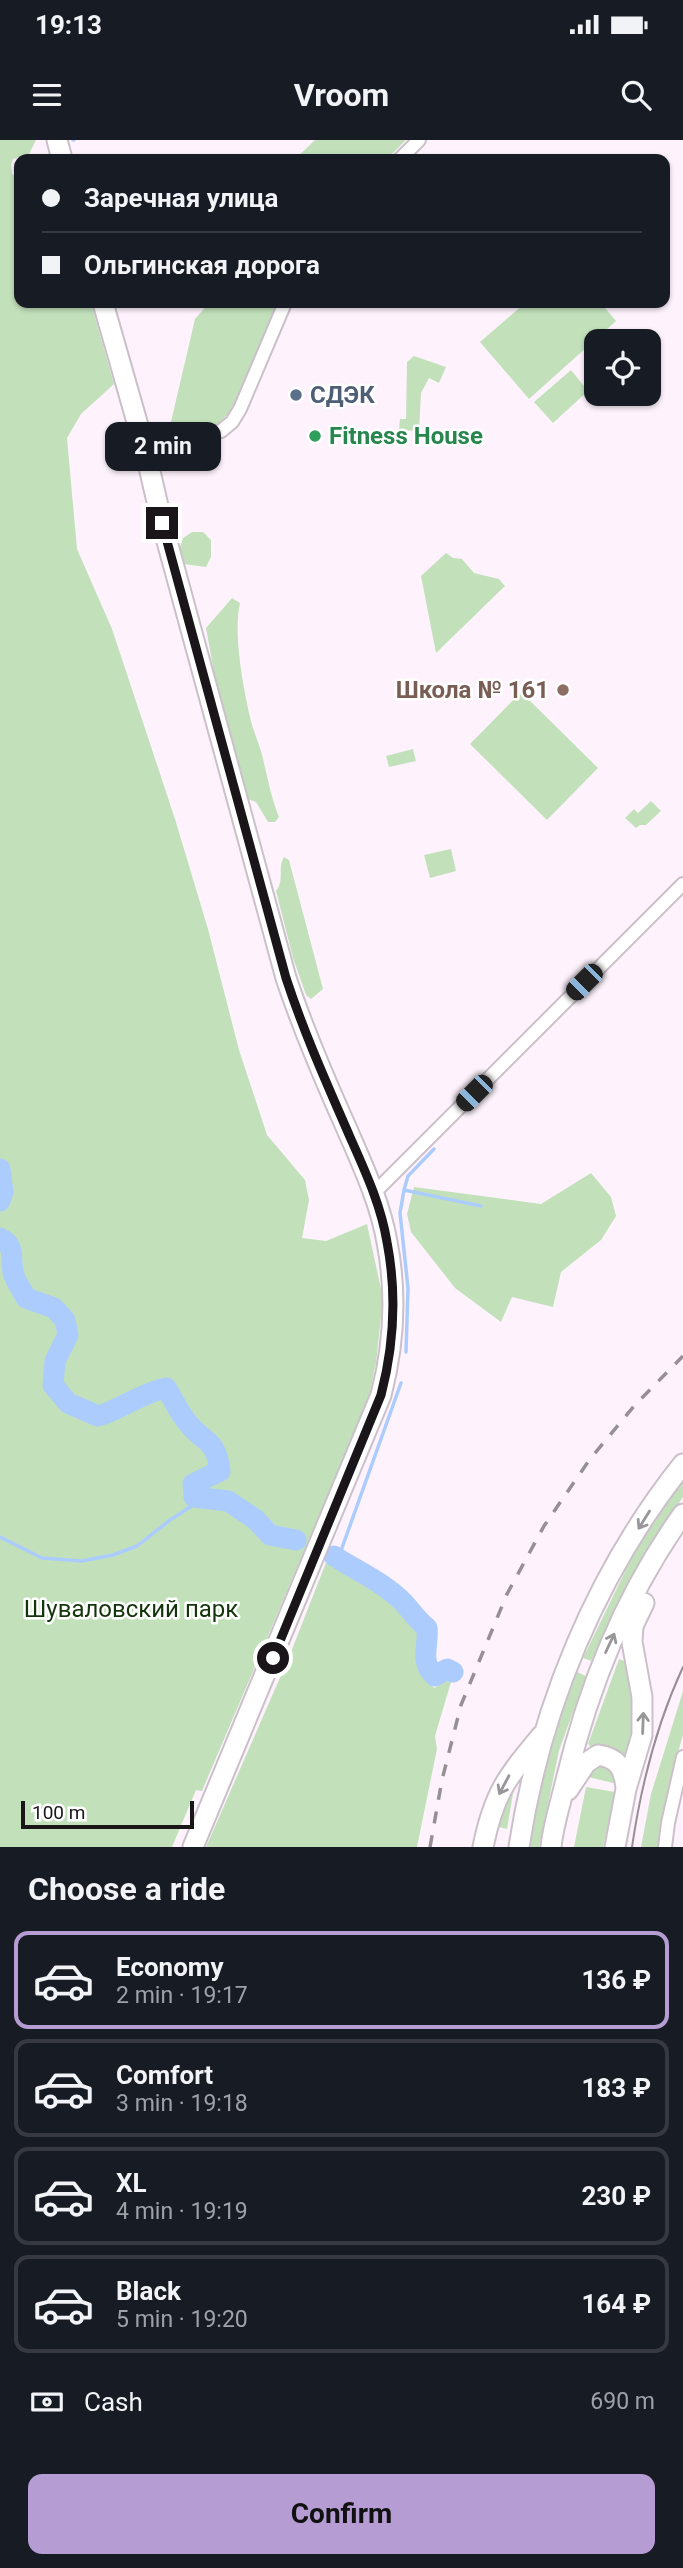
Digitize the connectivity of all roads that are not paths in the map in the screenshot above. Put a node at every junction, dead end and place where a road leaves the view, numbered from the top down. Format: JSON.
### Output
{"nodes":[{"id":1,"x":418,"y":140,"type":"edge"},
{"id":2,"x":405,"y":154,"type":"edge"},
{"id":3,"x":104,"y":308,"type":"edge"},
{"id":4,"x":283,"y":308,"type":"edge"},
{"id":5,"x":145,"y":450,"type":"junction"},
{"id":6,"x":683,"y":884,"type":"edge"},
{"id":7,"x":373,"y":1193,"type":"junction"},
{"id":8,"x":683,"y":1464,"type":"edge"},
{"id":9,"x":683,"y":1514,"type":"edge"},
{"id":10,"x":657,"y":1552,"type":"junction"},
{"id":11,"x":544,"y":1733,"type":"junction"},
{"id":12,"x":683,"y":1757,"type":"edge"},
{"id":13,"x":626,"y":1789,"type":"junction"},
{"id":14,"x":559,"y":1806,"type":"junction"},
{"id":15,"x":193,"y":1847,"type":"edge"},
{"id":16,"x":483,"y":1847,"type":"edge"},
{"id":17,"x":519,"y":1847,"type":"edge"},
{"id":18,"x":551,"y":1847,"type":"edge"},
{"id":19,"x":615,"y":1847,"type":"edge"},
{"id":20,"x":665,"y":1847,"type":"edge"}],
"edges":[{"from":1,"to":2,"type":"street"},
{"from":3,"to":5,"type":"street"},
{"from":4,"to":5,"type":"street"},
{"from":5,"to":7,"type":"street"},
{"from":6,"to":7,"type":"street"},
{"from":7,"to":15,"type":"street"},
{"from":8,"to":11,"type":"street","one_way":true},
{"from":9,"to":10,"type":"street"},
{"from":13,"to":10,"type":"street","one_way":true},
{"from":14,"to":10,"type":"street","one_way":true},
{"from":11,"to":16,"type":"street","one_way":true},
{"from":11,"to":17,"type":"street"},
{"from":12,"to":20,"type":"street"},
{"from":13,"to":14,"type":"street"},
{"from":13,"to":19,"type":"street"},
{"from":14,"to":18,"type":"street"}]}
